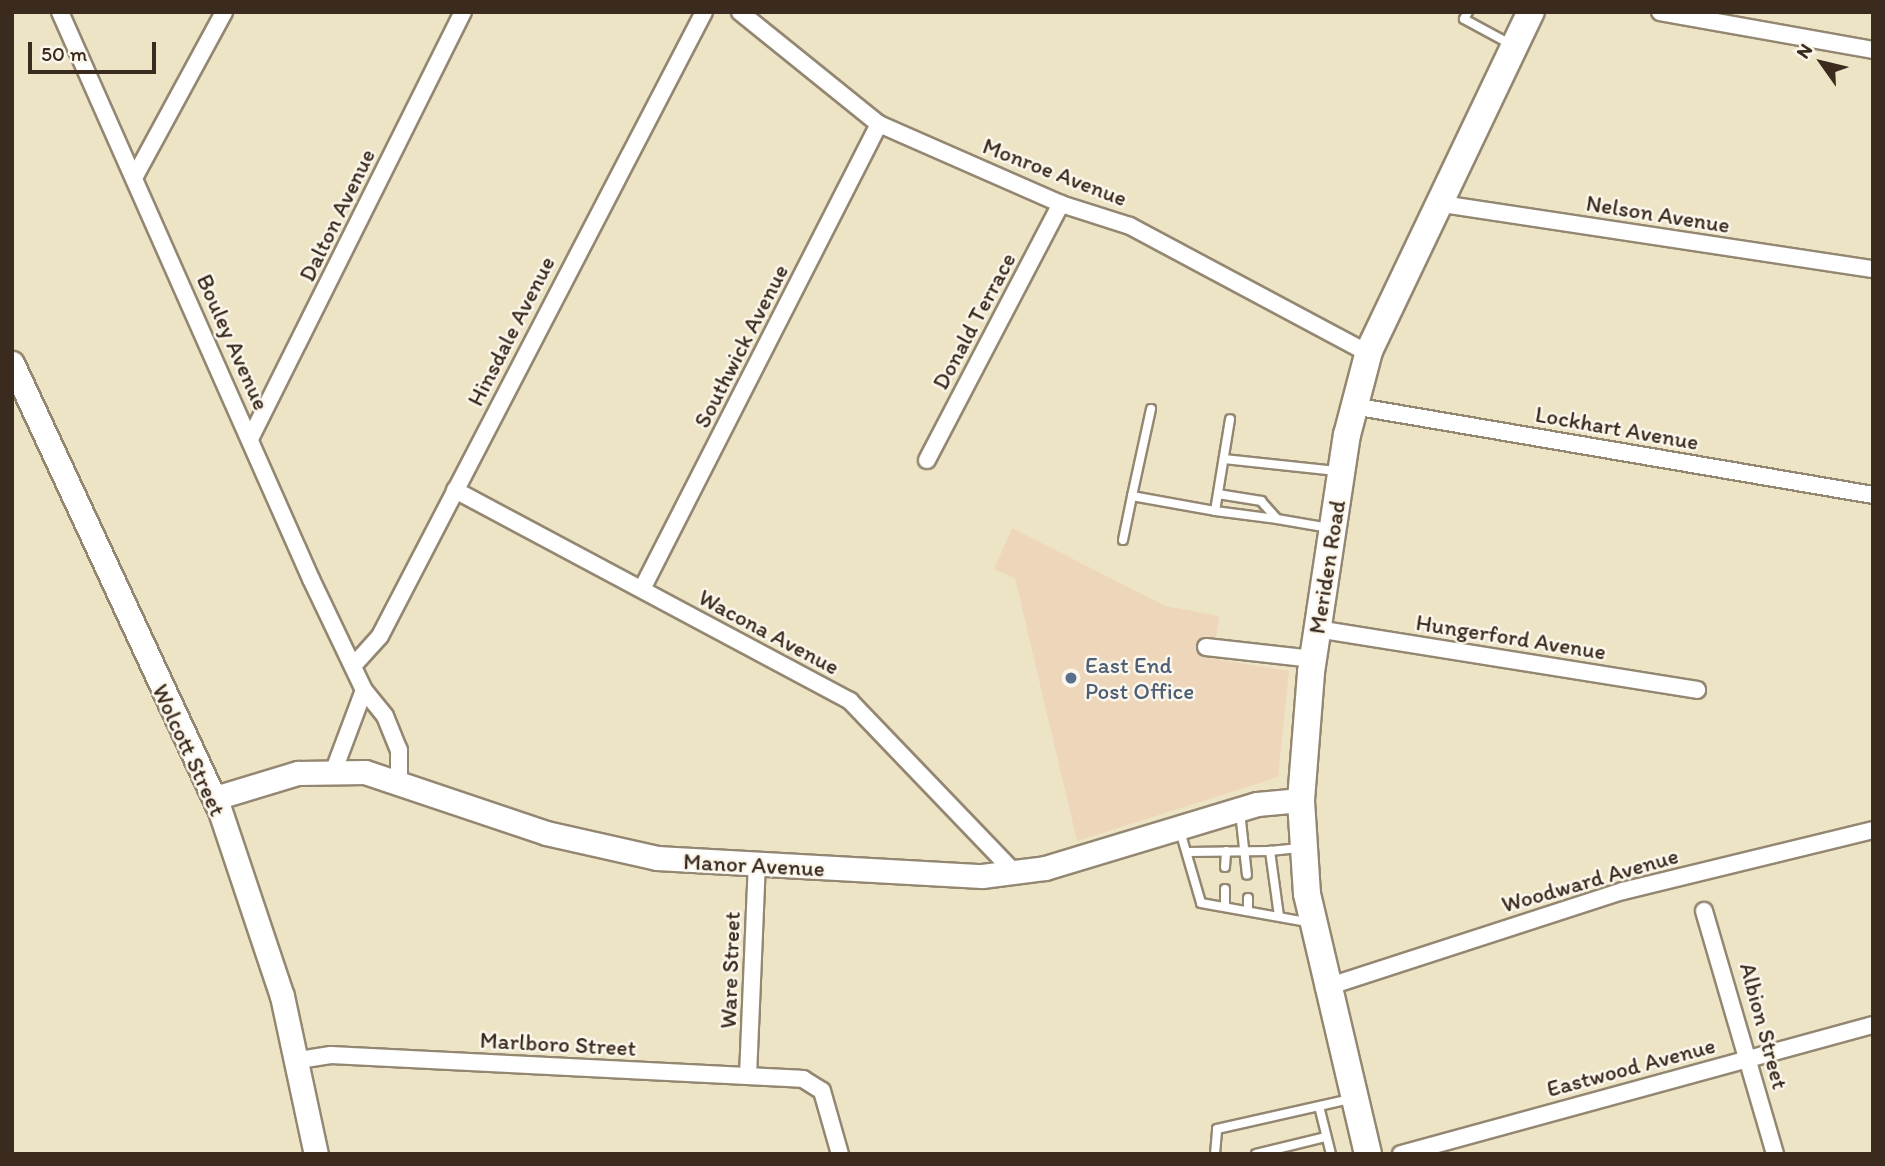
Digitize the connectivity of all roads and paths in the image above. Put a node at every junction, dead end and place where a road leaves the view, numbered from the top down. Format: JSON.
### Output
{"nodes":[{"id":1,"x":60,"y":12,"type":"edge"},
{"id":2,"x":224,"y":12,"type":"edge"},
{"id":3,"x":463,"y":12,"type":"edge"},
{"id":4,"x":704,"y":12,"type":"edge"},
{"id":5,"x":740,"y":12,"type":"edge"},
{"id":6,"x":1468,"y":12,"type":"edge"},
{"id":7,"x":1531,"y":12,"type":"edge"},
{"id":8,"x":1660,"y":12,"type":"edge"},
{"id":9,"x":1515,"y":46,"type":"junction"},
{"id":10,"x":1873,"y":50,"type":"edge"},
{"id":11,"x":879,"y":124,"type":"junction"},
{"id":12,"x":135,"y":178,"type":"junction"},
{"id":13,"x":1436,"y":203,"type":"junction"},
{"id":14,"x":1061,"y":204,"type":"junction"},
{"id":15,"x":1873,"y":269,"type":"edge"},
{"id":16,"x":1368,"y":353,"type":"junction"},
{"id":17,"x":12,"y":363,"type":"edge"},
{"id":18,"x":1353,"y":406,"type":"junction"},
{"id":19,"x":1151,"y":409,"type":"dead end"},
{"id":20,"x":1230,"y":419,"type":"dead end"},
{"id":21,"x":251,"y":438,"type":"junction"},
{"id":22,"x":1224,"y":459,"type":"junction"},
{"id":23,"x":927,"y":460,"type":"dead end"},
{"id":24,"x":1341,"y":472,"type":"junction"},
{"id":25,"x":455,"y":490,"type":"junction"},
{"id":26,"x":1218,"y":494,"type":"junction"},
{"id":27,"x":1873,"y":495,"type":"edge"},
{"id":28,"x":1132,"y":496,"type":"junction"},
{"id":29,"x":1215,"y":511,"type":"junction"},
{"id":30,"x":1277,"y":519,"type":"junction"},
{"id":31,"x":1332,"y":529,"type":"junction"},
{"id":32,"x":1123,"y":540,"type":"dead end"},
{"id":33,"x":642,"y":589,"type":"junction"},
{"id":34,"x":1317,"y":629,"type":"junction"},
{"id":35,"x":1206,"y":647,"type":"dead end"},
{"id":36,"x":1313,"y":659,"type":"junction"},
{"id":37,"x":353,"y":666,"type":"junction"},
{"id":38,"x":364,"y":690,"type":"junction"},
{"id":39,"x":1697,"y":690,"type":"dead end"},
{"id":40,"x":334,"y":770,"type":"junction"},
{"id":41,"x":399,"y":779,"type":"junction"},
{"id":42,"x":215,"y":798,"type":"junction"},
{"id":43,"x":1301,"y":800,"type":"junction"},
{"id":44,"x":1240,"y":809,"type":"junction"},
{"id":45,"x":1179,"y":828,"type":"junction"},
{"id":46,"x":1873,"y":830,"type":"edge"},
{"id":47,"x":1301,"y":848,"type":"junction"},
{"id":48,"x":1226,"y":851,"type":"junction"},
{"id":49,"x":1248,"y":851,"type":"junction"},
{"id":50,"x":1270,"y":851,"type":"junction"},
{"id":51,"x":1188,"y":852,"type":"junction"},
{"id":52,"x":757,"y":865,"type":"junction"},
{"id":53,"x":1225,"y":867,"type":"dead end"},
{"id":54,"x":1016,"y":874,"type":"junction"},
{"id":55,"x":1247,"y":875,"type":"dead end"},
{"id":56,"x":1226,"y":890,"type":"dead end"},
{"id":57,"x":1248,"y":898,"type":"dead end"},
{"id":58,"x":1225,"y":906,"type":"junction"},
{"id":59,"x":1248,"y":910,"type":"junction"},
{"id":60,"x":1704,"y":911,"type":"dead end"},
{"id":61,"x":1279,"y":916,"type":"junction"},
{"id":62,"x":1311,"y":922,"type":"junction"},
{"id":63,"x":1324,"y":988,"type":"junction"},
{"id":64,"x":1873,"y":1025,"type":"edge"},
{"id":65,"x":1749,"y":1058,"type":"junction"},
{"id":66,"x":299,"y":1060,"type":"junction"},
{"id":67,"x":748,"y":1076,"type":"junction"},
{"id":68,"x":1354,"y":1098,"type":"junction"},
{"id":69,"x":1320,"y":1110,"type":"junction"},
{"id":70,"x":1325,"y":1137,"type":"junction"},
{"id":71,"x":316,"y":1154,"type":"edge"},
{"id":72,"x":840,"y":1154,"type":"edge"},
{"id":73,"x":1215,"y":1154,"type":"edge"},
{"id":74,"x":1256,"y":1154,"type":"edge"},
{"id":75,"x":1331,"y":1154,"type":"edge"},
{"id":76,"x":1368,"y":1154,"type":"edge"},
{"id":77,"x":1401,"y":1154,"type":"edge"},
{"id":78,"x":1775,"y":1154,"type":"edge"}],
"edges":[{"from":1,"to":12,"type":"street","name":"Bouley Avenue"},
{"from":2,"to":12,"type":"street"},
{"from":3,"to":21,"type":"street","name":"Dalton Avenue"},
{"from":4,"to":25,"type":"street","name":"Hinsdale Avenue"},
{"from":5,"to":11,"type":"street","name":"Monroe Avenue"},
{"from":6,"to":9,"type":"lane"},
{"from":7,"to":9,"type":"main road","name":"Meriden Road"},
{"from":8,"to":10,"type":"street"},
{"from":9,"to":13,"type":"main road","name":"Meriden Road"},
{"from":11,"to":14,"type":"street","name":"Monroe Avenue"},
{"from":11,"to":33,"type":"street","name":"Southwick Avenue"},
{"from":12,"to":21,"type":"street","name":"Bouley Avenue"},
{"from":13,"to":15,"type":"street","name":"Nelson Avenue"},
{"from":13,"to":16,"type":"main road","name":"Meriden Road"},
{"from":14,"to":16,"type":"street","name":"Monroe Avenue"},
{"from":14,"to":23,"type":"street","name":"Donald Terrace"},
{"from":16,"to":18,"type":"main road","name":"Meriden Road"},
{"from":17,"to":42,"type":"main road","name":"Wolcott Street"},
{"from":18,"to":24,"type":"main road","name":"Meriden Road"},
{"from":18,"to":27,"type":"street","name":"Lockhart Avenue"},
{"from":19,"to":28,"type":"lane"},
{"from":20,"to":22,"type":"lane"},
{"from":21,"to":37,"type":"street","name":"Bouley Avenue"},
{"from":22,"to":24,"type":"lane"},
{"from":22,"to":26,"type":"lane"},
{"from":24,"to":31,"type":"main road","name":"Meriden Road"},
{"from":25,"to":33,"type":"street","name":"Wacona Avenue"},
{"from":25,"to":37,"type":"street","name":"Hinsdale Avenue"},
{"from":26,"to":29,"type":"lane"},
{"from":26,"to":30,"type":"lane"},
{"from":28,"to":29,"type":"lane"},
{"from":28,"to":32,"type":"lane"},
{"from":29,"to":30,"type":"lane"},
{"from":30,"to":31,"type":"lane"},
{"from":31,"to":34,"type":"main road","name":"Meriden Road"},
{"from":33,"to":54,"type":"street","name":"Wacona Avenue"},
{"from":34,"to":36,"type":"main road","name":"Meriden Road"},
{"from":34,"to":39,"type":"street","name":"Hungerford Avenue"},
{"from":35,"to":36,"type":"street"},
{"from":36,"to":43,"type":"main road","name":"Meriden Road"},
{"from":37,"to":38,"type":"street","name":"Bouley Avenue"},
{"from":38,"to":40,"type":"street"},
{"from":38,"to":41,"type":"street","name":"Bouley Avenue"},
{"from":40,"to":41,"type":"main road","name":"Manor Avenue"},
{"from":40,"to":42,"type":"main road","name":"Manor Avenue"},
{"from":41,"to":52,"type":"main road","name":"Manor Avenue"},
{"from":42,"to":66,"type":"main road","name":"Wolcott Street"},
{"from":43,"to":44,"type":"main road","name":"Manor Avenue"},
{"from":43,"to":47,"type":"main road","name":"Meriden Road"},
{"from":44,"to":45,"type":"main road","name":"Manor Avenue"},
{"from":44,"to":49,"type":"lane"},
{"from":45,"to":51,"type":"lane"},
{"from":45,"to":54,"type":"main road","name":"Manor Avenue"},
{"from":46,"to":63,"type":"street","name":"Woodward Avenue"},
{"from":47,"to":50,"type":"lane"},
{"from":47,"to":62,"type":"main road","name":"Meriden Road"},
{"from":48,"to":49,"type":"lane"},
{"from":48,"to":51,"type":"lane"},
{"from":48,"to":53,"type":"lane"},
{"from":49,"to":50,"type":"lane"},
{"from":49,"to":55,"type":"lane"},
{"from":50,"to":61,"type":"lane"},
{"from":51,"to":58,"type":"lane"},
{"from":52,"to":54,"type":"main road","name":"Manor Avenue"},
{"from":52,"to":67,"type":"street","name":"Ware Street"},
{"from":56,"to":58,"type":"lane"},
{"from":57,"to":59,"type":"lane"},
{"from":58,"to":59,"type":"lane"},
{"from":59,"to":61,"type":"lane"},
{"from":60,"to":65,"type":"street","name":"Albion Street"},
{"from":61,"to":62,"type":"lane"},
{"from":62,"to":63,"type":"main road","name":"Meriden Road"},
{"from":63,"to":68,"type":"main road","name":"Meriden Road"},
{"from":64,"to":65,"type":"street","name":"Eastwood Avenue"},
{"from":65,"to":77,"type":"street","name":"Eastwood Avenue"},
{"from":65,"to":78,"type":"street","name":"Albion Street"},
{"from":66,"to":67,"type":"street","name":"Marlboro Street"},
{"from":66,"to":71,"type":"main road","name":"Wolcott Street"},
{"from":67,"to":72,"type":"street","name":"Marlboro Street"},
{"from":68,"to":69,"type":"lane"},
{"from":68,"to":76,"type":"main road","name":"Meriden Road"},
{"from":69,"to":70,"type":"lane"},
{"from":69,"to":73,"type":"lane"},
{"from":70,"to":74,"type":"lane"},
{"from":70,"to":75,"type":"lane"}]}
